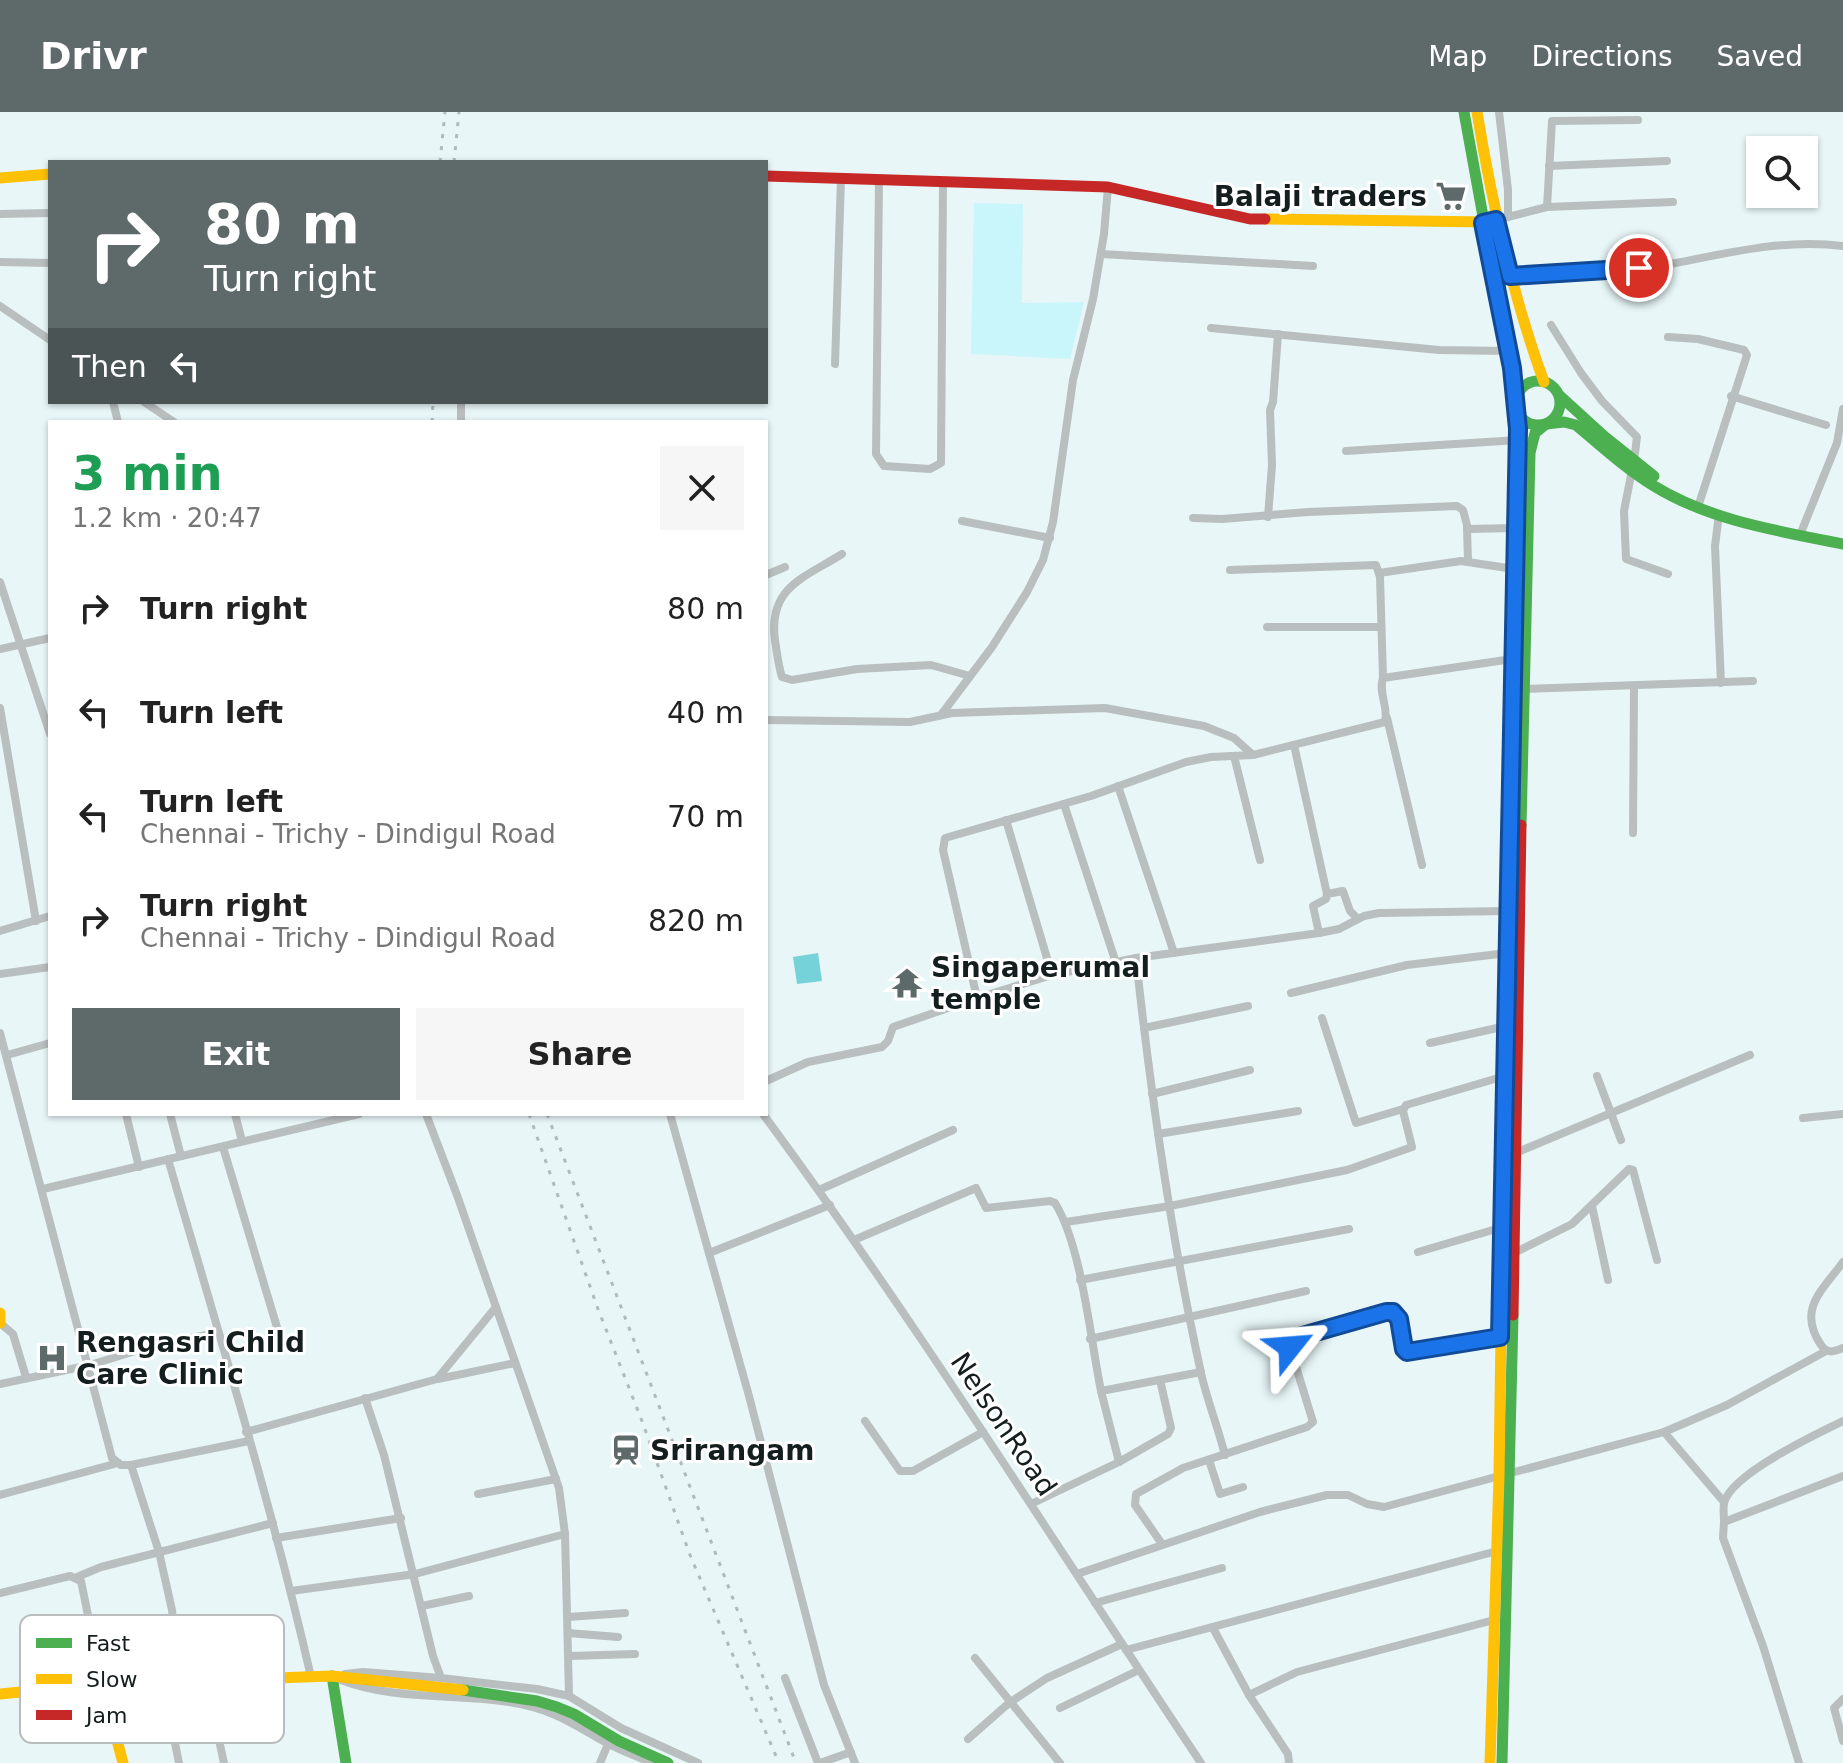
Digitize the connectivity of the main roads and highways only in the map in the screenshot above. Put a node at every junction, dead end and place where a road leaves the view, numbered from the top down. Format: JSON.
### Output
{"nodes":[{"id":1,"x":1464,"y":112,"type":"edge"},
{"id":2,"x":1477,"y":112,"type":"edge"},
{"id":3,"x":48,"y":174,"type":"edge"},
{"id":4,"x":768,"y":176,"type":"edge"},
{"id":5,"x":0,"y":178,"type":"edge"},
{"id":6,"x":1502,"y":219,"type":"junction"},
{"id":7,"x":1483,"y":223,"type":"junction"},
{"id":8,"x":1544,"y":382,"type":"junction"},
{"id":9,"x":1559,"y":395,"type":"junction"},
{"id":10,"x":1516,"y":398,"type":"junction"},
{"id":11,"x":1517,"y":412,"type":"junction"},
{"id":12,"x":1546,"y":424,"type":"junction"},
{"id":13,"x":1633,"y":465,"type":"junction"},
{"id":14,"x":1699,"y":505,"type":"junction"},
{"id":15,"x":1801,"y":532,"type":"junction"},
{"id":16,"x":1843,"y":541,"type":"edge"},
{"id":17,"x":1508,"y":1229,"type":"junction"},
{"id":18,"x":0,"y":1313,"type":"edge"},
{"id":19,"x":0,"y":1323,"type":"edge"},
{"id":20,"x":1505,"y":1476,"type":"junction"},
{"id":21,"x":332,"y":1676,"type":"junction"},
{"id":22,"x":284,"y":1678,"type":"edge"},
{"id":23,"x":20,"y":1692,"type":"edge"},
{"id":24,"x":0,"y":1694,"type":"edge"},
{"id":25,"x":118,"y":1743,"type":"edge"},
{"id":26,"x":123,"y":1763,"type":"edge"},
{"id":27,"x":346,"y":1763,"type":"edge"},
{"id":28,"x":668,"y":1763,"type":"edge"},
{"id":29,"x":1490,"y":1763,"type":"edge"},
{"id":30,"x":1502,"y":1763,"type":"edge"}],
"edges":[{"from":1,"to":7,"type":"main road"},
{"from":2,"to":6,"type":"main road"},
{"from":3,"to":5,"type":"main road"},
{"from":4,"to":7,"type":"main road"},
{"from":6,"to":7,"type":"main road"},
{"from":6,"to":8,"type":"main road"},
{"from":7,"to":10,"type":"main road"},
{"from":8,"to":9,"type":"main road"},
{"from":8,"to":10,"type":"main road"},
{"from":9,"to":12,"type":"main road"},
{"from":9,"to":13,"type":"main road"},
{"from":10,"to":11,"type":"main road"},
{"from":11,"to":12,"type":"main road"},
{"from":11,"to":17,"type":"main road"},
{"from":12,"to":13,"type":"main road"},
{"from":12,"to":17,"type":"main road"},
{"from":13,"to":14,"type":"main road"},
{"from":14,"to":15,"type":"main road"},
{"from":14,"to":15,"type":"main road"},
{"from":15,"to":16,"type":"main road"},
{"from":17,"to":20,"type":"main road"},
{"from":18,"to":19,"type":"main road"},
{"from":20,"to":29,"type":"main road"},
{"from":20,"to":30,"type":"main road"},
{"from":21,"to":22,"type":"main road"},
{"from":21,"to":27,"type":"main road"},
{"from":21,"to":28,"type":"main road"},
{"from":23,"to":24,"type":"main road"},
{"from":25,"to":26,"type":"main road"}]}
